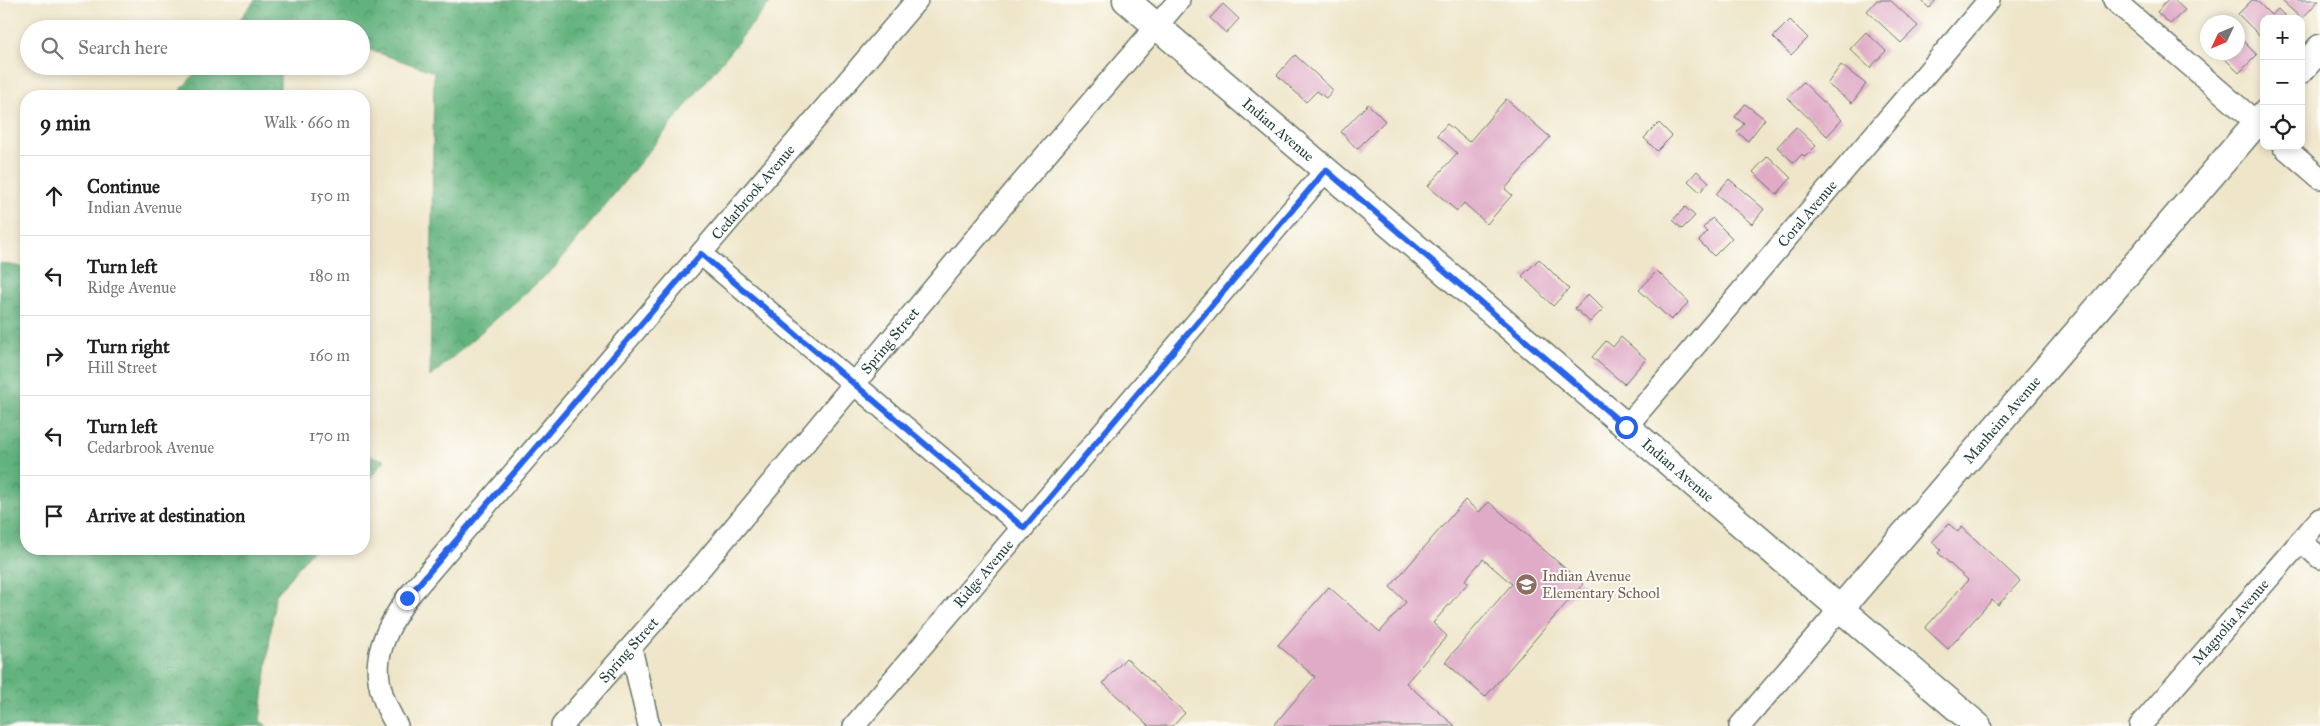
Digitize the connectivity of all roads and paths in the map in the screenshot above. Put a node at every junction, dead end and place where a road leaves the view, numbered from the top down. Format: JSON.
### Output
{"nodes":[{"id":1,"x":917,"y":0,"type":"edge"},
{"id":2,"x":1126,"y":0,"type":"edge"},
{"id":3,"x":1179,"y":0,"type":"edge"},
{"id":4,"x":1989,"y":0,"type":"edge"},
{"id":5,"x":2114,"y":0,"type":"edge"},
{"id":6,"x":1156,"y":26,"type":"junction"},
{"id":7,"x":2320,"y":48,"type":"edge"},
{"id":8,"x":2305,"y":65,"type":"edge"},
{"id":9,"x":2260,"y":121,"type":"edge"},
{"id":10,"x":2260,"y":123,"type":"edge"},
{"id":11,"x":2288,"y":150,"type":"edge"},
{"id":12,"x":1326,"y":170,"type":"junction"},
{"id":13,"x":2320,"y":178,"type":"edge"},
{"id":14,"x":701,"y":254,"type":"junction"},
{"id":15,"x":854,"y":384,"type":"junction"},
{"id":16,"x":1626,"y":427,"type":"junction"},
{"id":17,"x":2320,"y":519,"type":"edge"},
{"id":18,"x":1024,"y":528,"type":"junction"},
{"id":19,"x":2301,"y":541,"type":"junction"},
{"id":20,"x":2320,"y":558,"type":"edge"},
{"id":21,"x":1840,"y":609,"type":"junction"},
{"id":22,"x":631,"y":648,"type":"junction"},
{"id":23,"x":397,"y":726,"type":"edge"},
{"id":24,"x":562,"y":726,"type":"edge"},
{"id":25,"x":648,"y":726,"type":"edge"},
{"id":26,"x":854,"y":726,"type":"edge"},
{"id":27,"x":1740,"y":726,"type":"edge"},
{"id":28,"x":1978,"y":726,"type":"edge"},
{"id":29,"x":2140,"y":726,"type":"edge"}],
"edges":[{"from":1,"to":14,"type":"street","name":"Cedarbrook Avenue"},
{"from":2,"to":6,"type":"street","name":"Indian Avenue"},
{"from":3,"to":6,"type":"street","name":"Spring Street"},
{"from":4,"to":16,"type":"street","name":"Coral Avenue"},
{"from":5,"to":9,"type":"street"},
{"from":6,"to":12,"type":"street","name":"Indian Avenue"},
{"from":6,"to":15,"type":"street","name":"Spring Street"},
{"from":7,"to":8,"type":"street"},
{"from":10,"to":21,"type":"street","name":"Manheim Avenue"},
{"from":11,"to":13,"type":"street"},
{"from":12,"to":16,"type":"street","name":"Indian Avenue"},
{"from":12,"to":18,"type":"street","name":"Ridge Avenue"},
{"from":14,"to":15,"type":"street"},
{"from":14,"to":23,"type":"street","name":"Cedarbrook Avenue"},
{"from":15,"to":18,"type":"street"},
{"from":15,"to":22,"type":"street","name":"Spring Street"},
{"from":16,"to":21,"type":"street","name":"Indian Avenue"},
{"from":17,"to":19,"type":"street","name":"Magnolia Avenue"},
{"from":18,"to":26,"type":"street","name":"Ridge Avenue"},
{"from":19,"to":20,"type":"street"},
{"from":19,"to":29,"type":"street","name":"Magnolia Avenue"},
{"from":21,"to":27,"type":"street","name":"Manheim Avenue"},
{"from":21,"to":28,"type":"street","name":"Indian Avenue"},
{"from":22,"to":24,"type":"street","name":"Spring Street"},
{"from":22,"to":25,"type":"street"}]}
